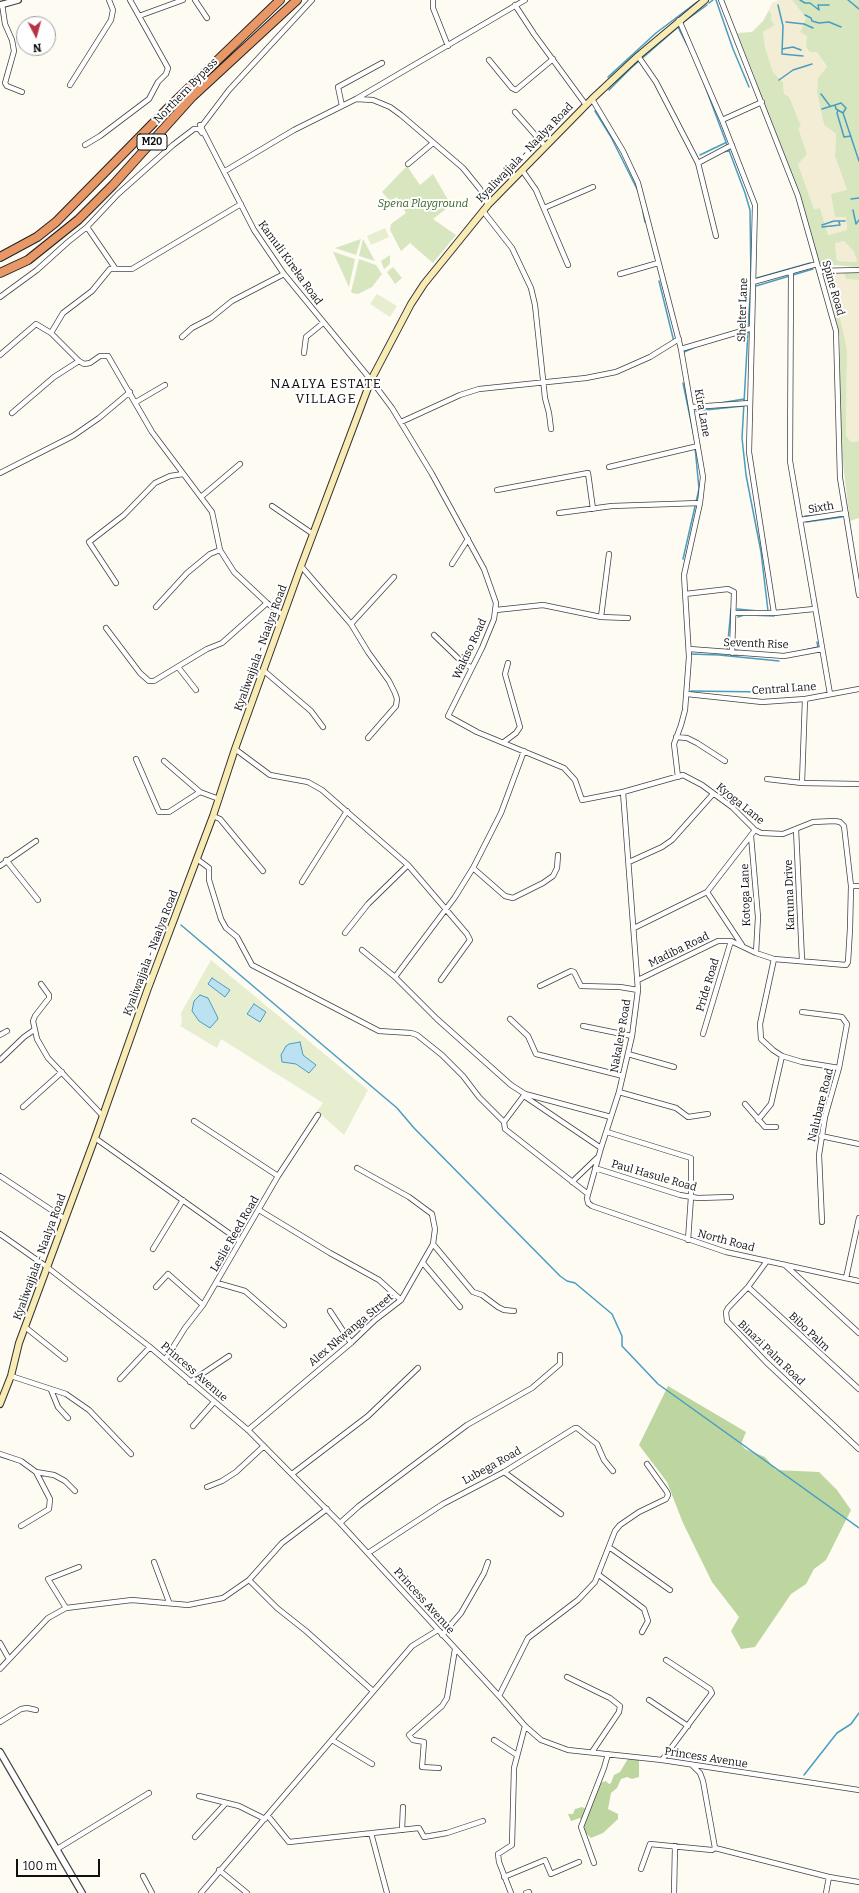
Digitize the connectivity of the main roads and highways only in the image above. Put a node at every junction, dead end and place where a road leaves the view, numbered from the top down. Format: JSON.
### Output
{"nodes":[{"id":1,"x":280,"y":0,"type":"edge"},
{"id":2,"x":297,"y":0,"type":"edge"},
{"id":3,"x":705,"y":0,"type":"edge"},
{"id":4,"x":0,"y":257,"type":"edge"},
{"id":5,"x":0,"y":273,"type":"edge"},
{"id":6,"x":0,"y":1404,"type":"edge"}],
"edges":[{"from":1,"to":4,"type":"highway","name":"Northern Bypass","number":"M20"},
{"from":2,"to":5,"type":"highway","name":"Northern Bypass","number":"M20"},
{"from":3,"to":6,"type":"main road","name":"Kyaliwajjala - Naalya Road"}]}
